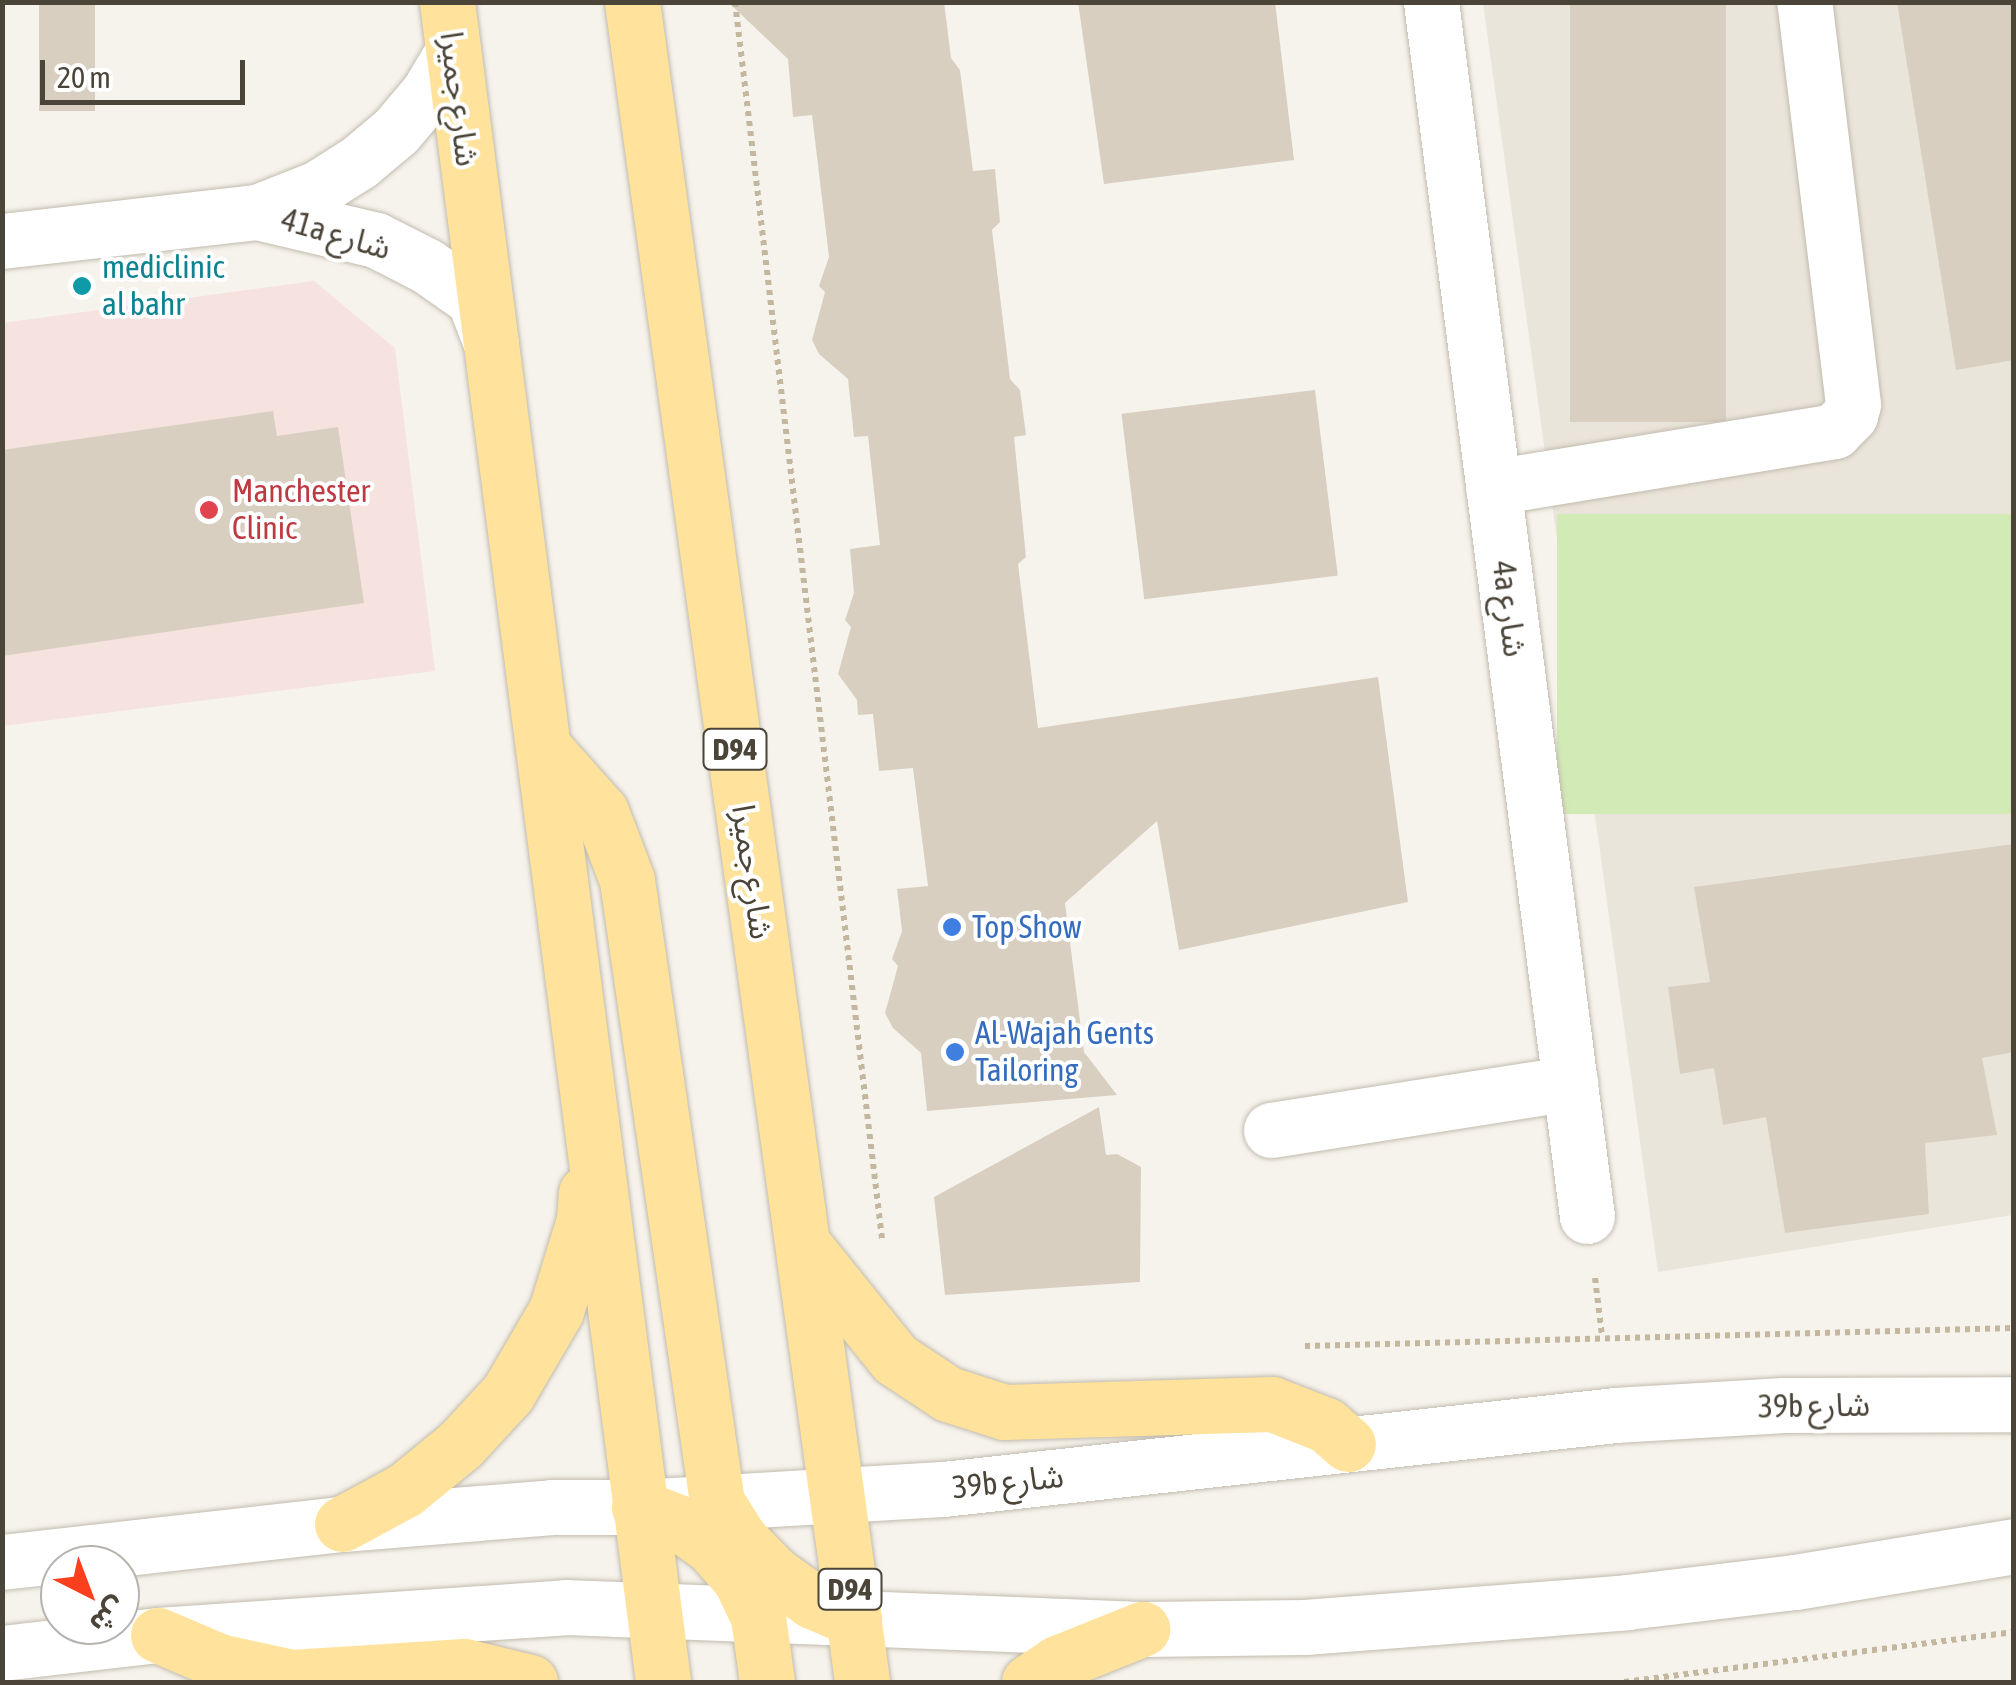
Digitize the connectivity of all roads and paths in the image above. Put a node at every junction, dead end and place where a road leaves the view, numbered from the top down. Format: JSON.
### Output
{"nodes":[{"id":1,"x":632,"y":2,"type":"edge"},
{"id":2,"x":735,"y":2,"type":"edge"},
{"id":3,"x":1431,"y":2,"type":"edge"},
{"id":4,"x":1804,"y":2,"type":"edge"},
{"id":5,"x":450,"y":27,"type":"edge"},
{"id":6,"x":257,"y":212,"type":"junction"},
{"id":7,"x":2,"y":241,"type":"edge"},
{"id":8,"x":491,"y":343,"type":"junction"},
{"id":9,"x":1493,"y":487,"type":"junction"},
{"id":10,"x":544,"y":747,"type":"junction"},
{"id":11,"x":1570,"y":1082,"type":"junction"},
{"id":12,"x":592,"y":1125,"type":"junction"},
{"id":13,"x":1270,"y":1130,"type":"dead end"},
{"id":14,"x":1587,"y":1216,"type":"dead end"},
{"id":15,"x":802,"y":1244,"type":"junction"},
{"id":16,"x":884,"y":1256,"type":"dead end"},
{"id":17,"x":2014,"y":1328,"type":"edge"},
{"id":18,"x":1290,"y":1346,"type":"dead end"},
{"id":19,"x":2014,"y":1404,"type":"edge"},
{"id":20,"x":1348,"y":1444,"type":"junction"},
{"id":21,"x":838,"y":1496,"type":"junction"},
{"id":22,"x":717,"y":1502,"type":"junction"},
{"id":23,"x":638,"y":1507,"type":"junction"},
{"id":24,"x":342,"y":1524,"type":"junction"},
{"id":25,"x":2014,"y":1546,"type":"edge"},
{"id":26,"x":2,"y":1562,"type":"edge"},
{"id":27,"x":654,"y":1612,"type":"junction"},
{"id":28,"x":758,"y":1617,"type":"junction"},
{"id":29,"x":854,"y":1619,"type":"junction"},
{"id":30,"x":1142,"y":1629,"type":"junction"},
{"id":31,"x":2014,"y":1632,"type":"edge"},
{"id":32,"x":158,"y":1635,"type":"junction"},
{"id":33,"x":2,"y":1653,"type":"edge"},
{"id":34,"x":530,"y":1682,"type":"edge"},
{"id":35,"x":663,"y":1682,"type":"edge"},
{"id":36,"x":767,"y":1682,"type":"edge"},
{"id":37,"x":862,"y":1682,"type":"edge"},
{"id":38,"x":1029,"y":1682,"type":"edge"},
{"id":39,"x":1624,"y":1682,"type":"edge"},
{"id":40,"x":1638,"y":1682,"type":"edge"}],
"edges":[{"from":1,"to":15,"type":"main road","name":"شارع جميرا","number":"D94"},
{"from":2,"to":16,"type":"path"},
{"from":3,"to":9,"type":"street","name":"4a شارع"},
{"from":4,"to":9,"type":"street"},
{"from":5,"to":6,"type":"street","name":"41a شارع"},
{"from":5,"to":8,"type":"main road","name":"شارع جميرا"},
{"from":6,"to":7,"type":"street","name":"41a شارع"},
{"from":6,"to":8,"type":"street","name":"41a شارع"},
{"from":8,"to":10,"type":"main road","name":"شارع جميرا"},
{"from":9,"to":11,"type":"street","name":"4a شارع"},
{"from":10,"to":12,"type":"main road","name":"شارع جميرا"},
{"from":10,"to":22,"type":"main road"},
{"from":11,"to":13,"type":"street"},
{"from":11,"to":14,"type":"street","name":"4a شارع"},
{"from":12,"to":23,"type":"main road","name":"شارع جميرا"},
{"from":12,"to":24,"type":"main road"},
{"from":15,"to":20,"type":"main road"},
{"from":15,"to":21,"type":"main road","name":"شارع جميرا","number":"D94"},
{"from":17,"to":18,"type":"path"},
{"from":19,"to":20,"type":"street","name":"39b شارع"},
{"from":20,"to":21,"type":"street","name":"39b شارع"},
{"from":21,"to":22,"type":"street","name":"39b شارع"},
{"from":21,"to":29,"type":"main road","name":"شارع جميرا","number":"D94"},
{"from":22,"to":23,"type":"street","name":"39b شارع"},
{"from":22,"to":29,"type":"main road"},
{"from":23,"to":24,"type":"street","name":"39b شارع"},
{"from":23,"to":27,"type":"main road","name":"شارع جميرا"},
{"from":23,"to":28,"type":"main road"},
{"from":24,"to":26,"type":"street","name":"39b شارع"},
{"from":25,"to":30,"type":"street"},
{"from":27,"to":28,"type":"street"},
{"from":27,"to":32,"type":"street"},
{"from":27,"to":35,"type":"main road","name":"شارع جميرا"},
{"from":28,"to":29,"type":"street"},
{"from":28,"to":36,"type":"main road"},
{"from":29,"to":30,"type":"street"},
{"from":29,"to":37,"type":"main road","name":"شارع جميرا","number":"D94"},
{"from":30,"to":38,"type":"main road"},
{"from":31,"to":40,"type":"path"},
{"from":32,"to":33,"type":"street"},
{"from":32,"to":34,"type":"main road"},
{"from":39,"to":40,"type":"path"}]}
